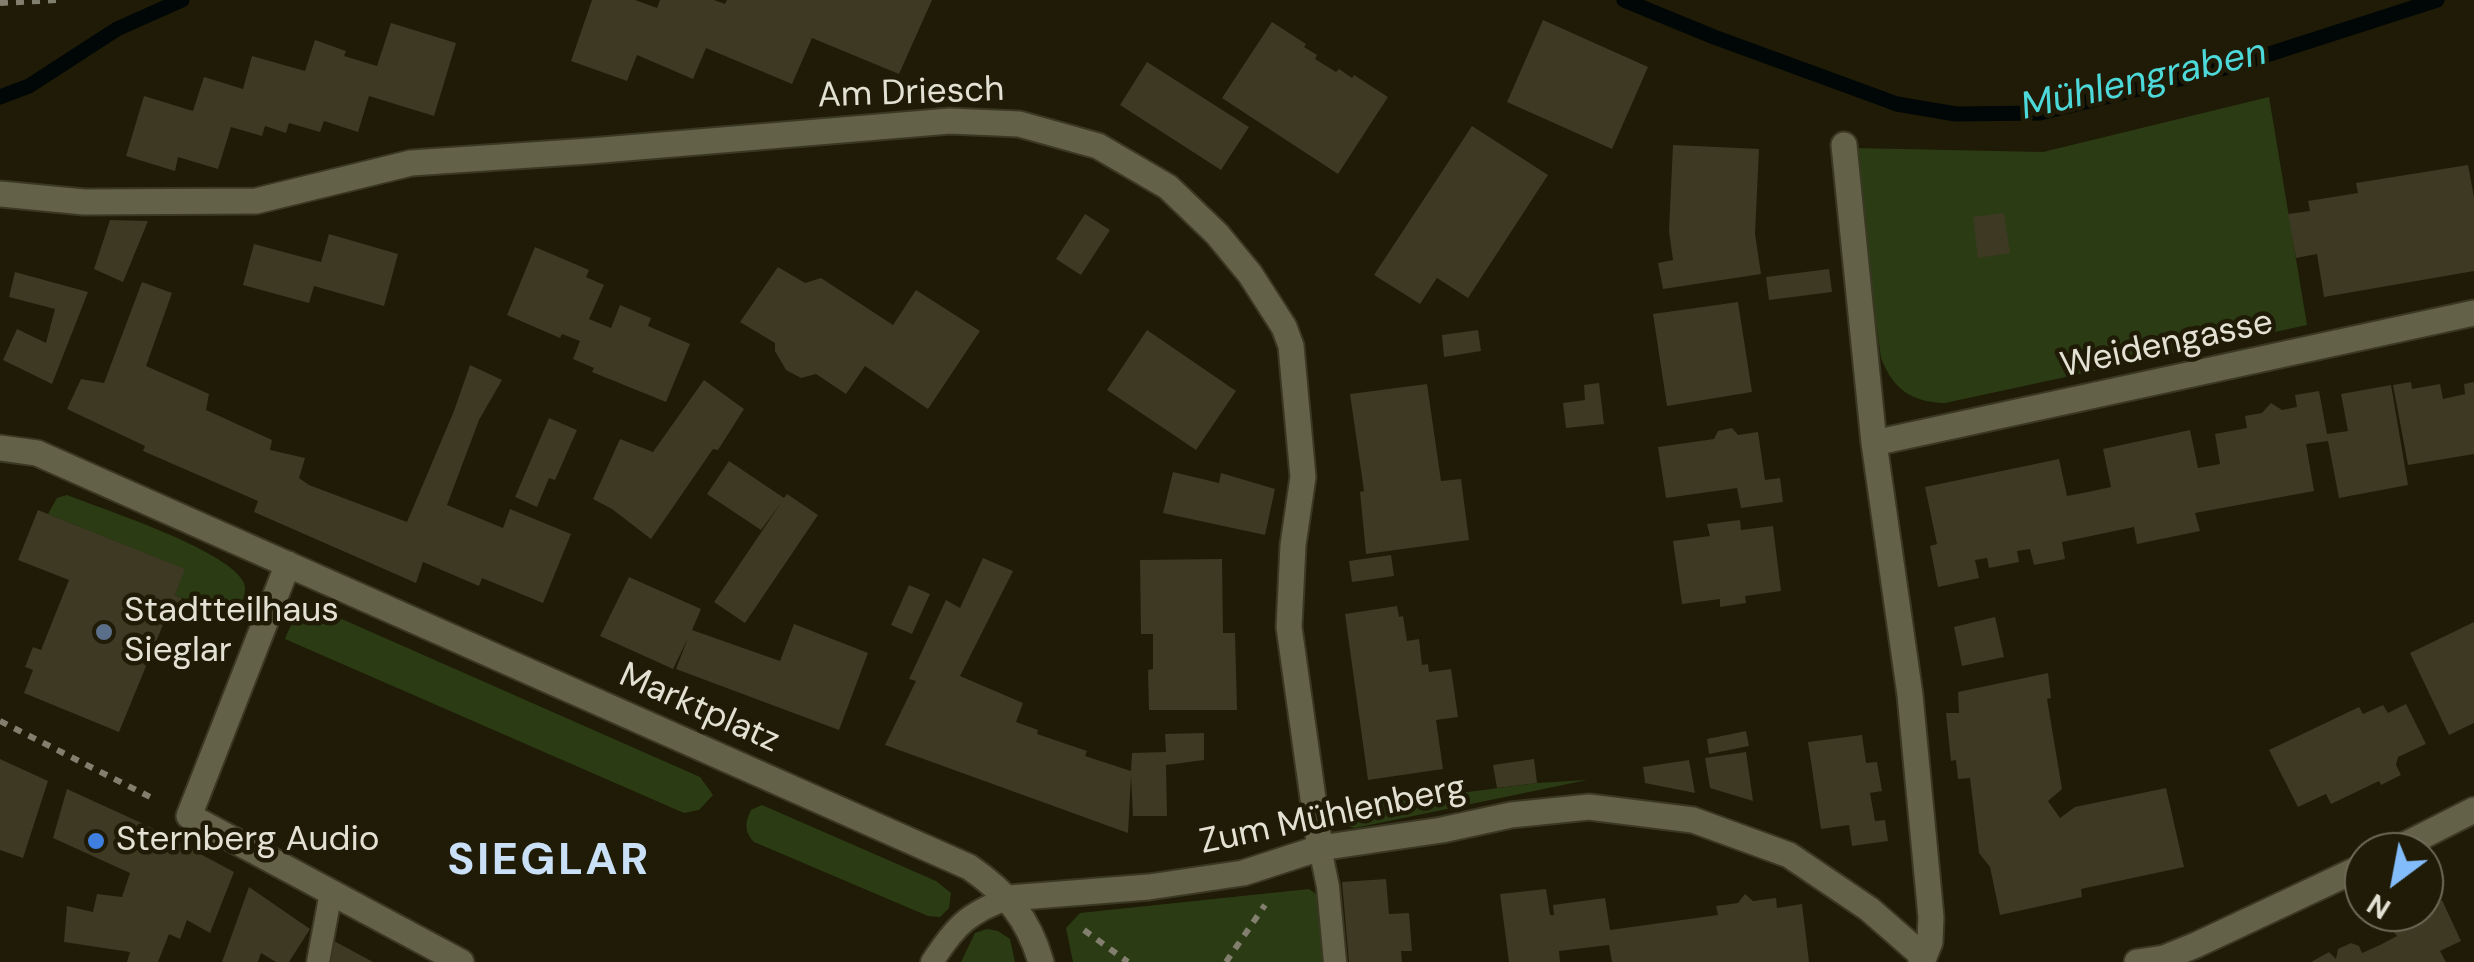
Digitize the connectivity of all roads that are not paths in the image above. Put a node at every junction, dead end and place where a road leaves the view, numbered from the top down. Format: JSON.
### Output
{"nodes":[{"id":1,"x":1844,"y":145,"type":"dead end"},
{"id":2,"x":0,"y":194,"type":"edge"},
{"id":3,"x":2474,"y":312,"type":"edge"},
{"id":4,"x":1874,"y":443,"type":"junction"},
{"id":5,"x":0,"y":448,"type":"edge"},
{"id":6,"x":288,"y":564,"type":"junction"},
{"id":7,"x":2474,"y":810,"type":"edge"},
{"id":8,"x":2431,"y":832,"type":"edge"},
{"id":9,"x":1320,"y":848,"type":"junction"},
{"id":10,"x":2344,"y":875,"type":"edge"},
{"id":11,"x":331,"y":892,"type":"junction"},
{"id":12,"x":1009,"y":898,"type":"junction"},
{"id":13,"x":1922,"y":960,"type":"edge"},
{"id":14,"x":318,"y":962,"type":"edge"},
{"id":15,"x":461,"y":962,"type":"edge"},
{"id":16,"x":932,"y":962,"type":"edge"},
{"id":17,"x":1040,"y":962,"type":"edge"},
{"id":18,"x":1335,"y":962,"type":"edge"},
{"id":19,"x":2137,"y":962,"type":"edge"}],
"edges":[{"from":1,"to":4,"type":"street"},
{"from":2,"to":9,"type":"street","name":"Am Driesch"},
{"from":3,"to":4,"type":"street","name":"Weidengasse"},
{"from":4,"to":13,"type":"street"},
{"from":5,"to":6,"type":"street","name":"Marktplatz"},
{"from":6,"to":11,"type":"street"},
{"from":6,"to":12,"type":"street","name":"Marktplatz"},
{"from":7,"to":8,"type":"street"},
{"from":9,"to":12,"type":"street","name":"Zum Mühlenberg"},
{"from":9,"to":13,"type":"street","name":"Zum Mühlenberg"},
{"from":9,"to":18,"type":"lane"},
{"from":10,"to":19,"type":"street"},
{"from":11,"to":14,"type":"lane"},
{"from":11,"to":15,"type":"street"},
{"from":12,"to":16,"type":"lane"},
{"from":12,"to":17,"type":"street","name":"Marktplatz"}]}
